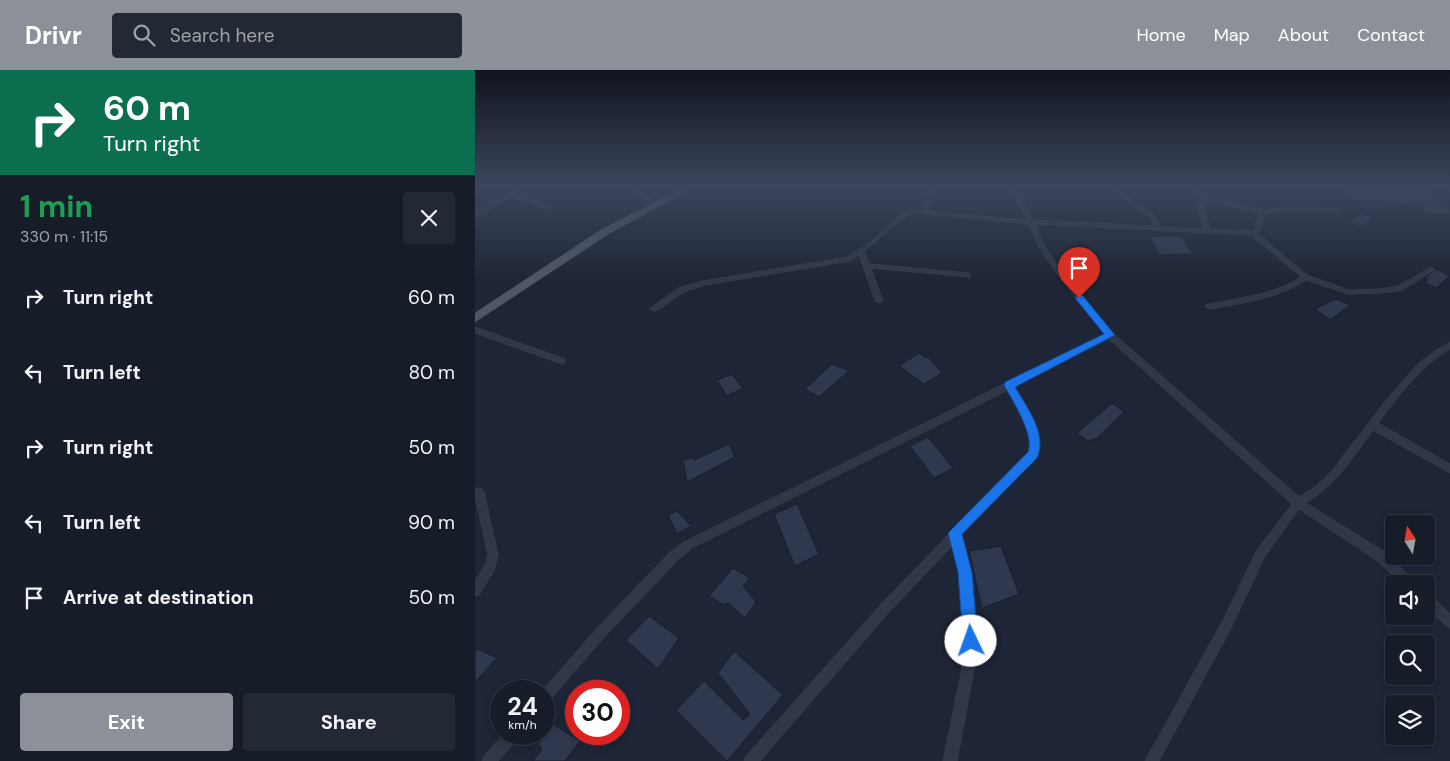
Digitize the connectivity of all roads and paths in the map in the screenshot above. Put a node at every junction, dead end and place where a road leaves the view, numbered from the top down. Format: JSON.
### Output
{"nodes":[{"id":1,"x":619,"y":217,"type":"edge"},
{"id":2,"x":632,"y":217,"type":"edge"},
{"id":3,"x":899,"y":217,"type":"edge"},
{"id":4,"x":980,"y":217,"type":"edge"},
{"id":5,"x":1028,"y":217,"type":"edge"},
{"id":6,"x":1153,"y":217,"type":"edge"},
{"id":7,"x":1204,"y":217,"type":"edge"},
{"id":8,"x":1260,"y":217,"type":"edge"},
{"id":9,"x":1031,"y":222,"type":"junction"},
{"id":10,"x":1159,"y":229,"type":"junction"},
{"id":11,"x":1205,"y":231,"type":"junction"},
{"id":12,"x":1253,"y":233,"type":"junction"},
{"id":13,"x":861,"y":251,"type":"junction"},
{"id":14,"x":867,"y":266,"type":"junction"},
{"id":15,"x":1432,"y":269,"type":"dead end"},
{"id":16,"x":968,"y":275,"type":"dead end"},
{"id":17,"x":1305,"y":277,"type":"junction"},
{"id":18,"x":879,"y":301,"type":"dead end"},
{"id":19,"x":1209,"y":306,"type":"dead end"},
{"id":20,"x":653,"y":309,"type":"dead end"},
{"id":21,"x":475,"y":310,"type":"edge"},
{"id":22,"x":475,"y":318,"type":"edge"},
{"id":23,"x":475,"y":330,"type":"edge"},
{"id":24,"x":1110,"y":335,"type":"junction"},
{"id":25,"x":1450,"y":344,"type":"edge"},
{"id":26,"x":561,"y":361,"type":"dead end"},
{"id":27,"x":1009,"y":385,"type":"junction"},
{"id":28,"x":1373,"y":425,"type":"junction"},
{"id":29,"x":1450,"y":469,"type":"edge"},
{"id":30,"x":479,"y":492,"type":"dead end"},
{"id":31,"x":1298,"y":503,"type":"junction"},
{"id":32,"x":955,"y":533,"type":"junction"},
{"id":33,"x":1400,"y":575,"type":"edge"},
{"id":34,"x":475,"y":591,"type":"edge"},
{"id":35,"x":1435,"y":607,"type":"edge"},
{"id":36,"x":1450,"y":622,"type":"edge"},
{"id":37,"x":555,"y":685,"type":"edge"},
{"id":38,"x":503,"y":745,"type":"edge"},
{"id":39,"x":489,"y":761,"type":"edge"},
{"id":40,"x":751,"y":761,"type":"edge"},
{"id":41,"x":950,"y":761,"type":"edge"},
{"id":42,"x":1152,"y":761,"type":"edge"}],
"edges":[{"from":1,"to":21,"type":"main road"},
{"from":2,"to":22,"type":"main road"},
{"from":3,"to":13,"type":"street"},
{"from":4,"to":9,"type":"street"},
{"from":5,"to":9,"type":"street"},
{"from":6,"to":10,"type":"street"},
{"from":7,"to":11,"type":"street"},
{"from":8,"to":12,"type":"street"},
{"from":9,"to":10,"type":"street"},
{"from":9,"to":24,"type":"street"},
{"from":10,"to":11,"type":"street"},
{"from":11,"to":12,"type":"street"},
{"from":12,"to":17,"type":"street"},
{"from":13,"to":14,"type":"street"},
{"from":13,"to":20,"type":"street"},
{"from":14,"to":16,"type":"street"},
{"from":14,"to":18,"type":"street"},
{"from":15,"to":17,"type":"street"},
{"from":17,"to":19,"type":"street"},
{"from":23,"to":26,"type":"street"},
{"from":24,"to":27,"type":"street"},
{"from":24,"to":31,"type":"street"},
{"from":25,"to":28,"type":"street"},
{"from":27,"to":32,"type":"street"},
{"from":27,"to":37,"type":"street"},
{"from":28,"to":29,"type":"street"},
{"from":28,"to":31,"type":"street"},
{"from":30,"to":34,"type":"street"},
{"from":31,"to":33,"type":"street"},
{"from":31,"to":42,"type":"street"},
{"from":32,"to":40,"type":"street"},
{"from":32,"to":41,"type":"street"},
{"from":35,"to":36,"type":"street"},
{"from":38,"to":39,"type":"street"}]}
